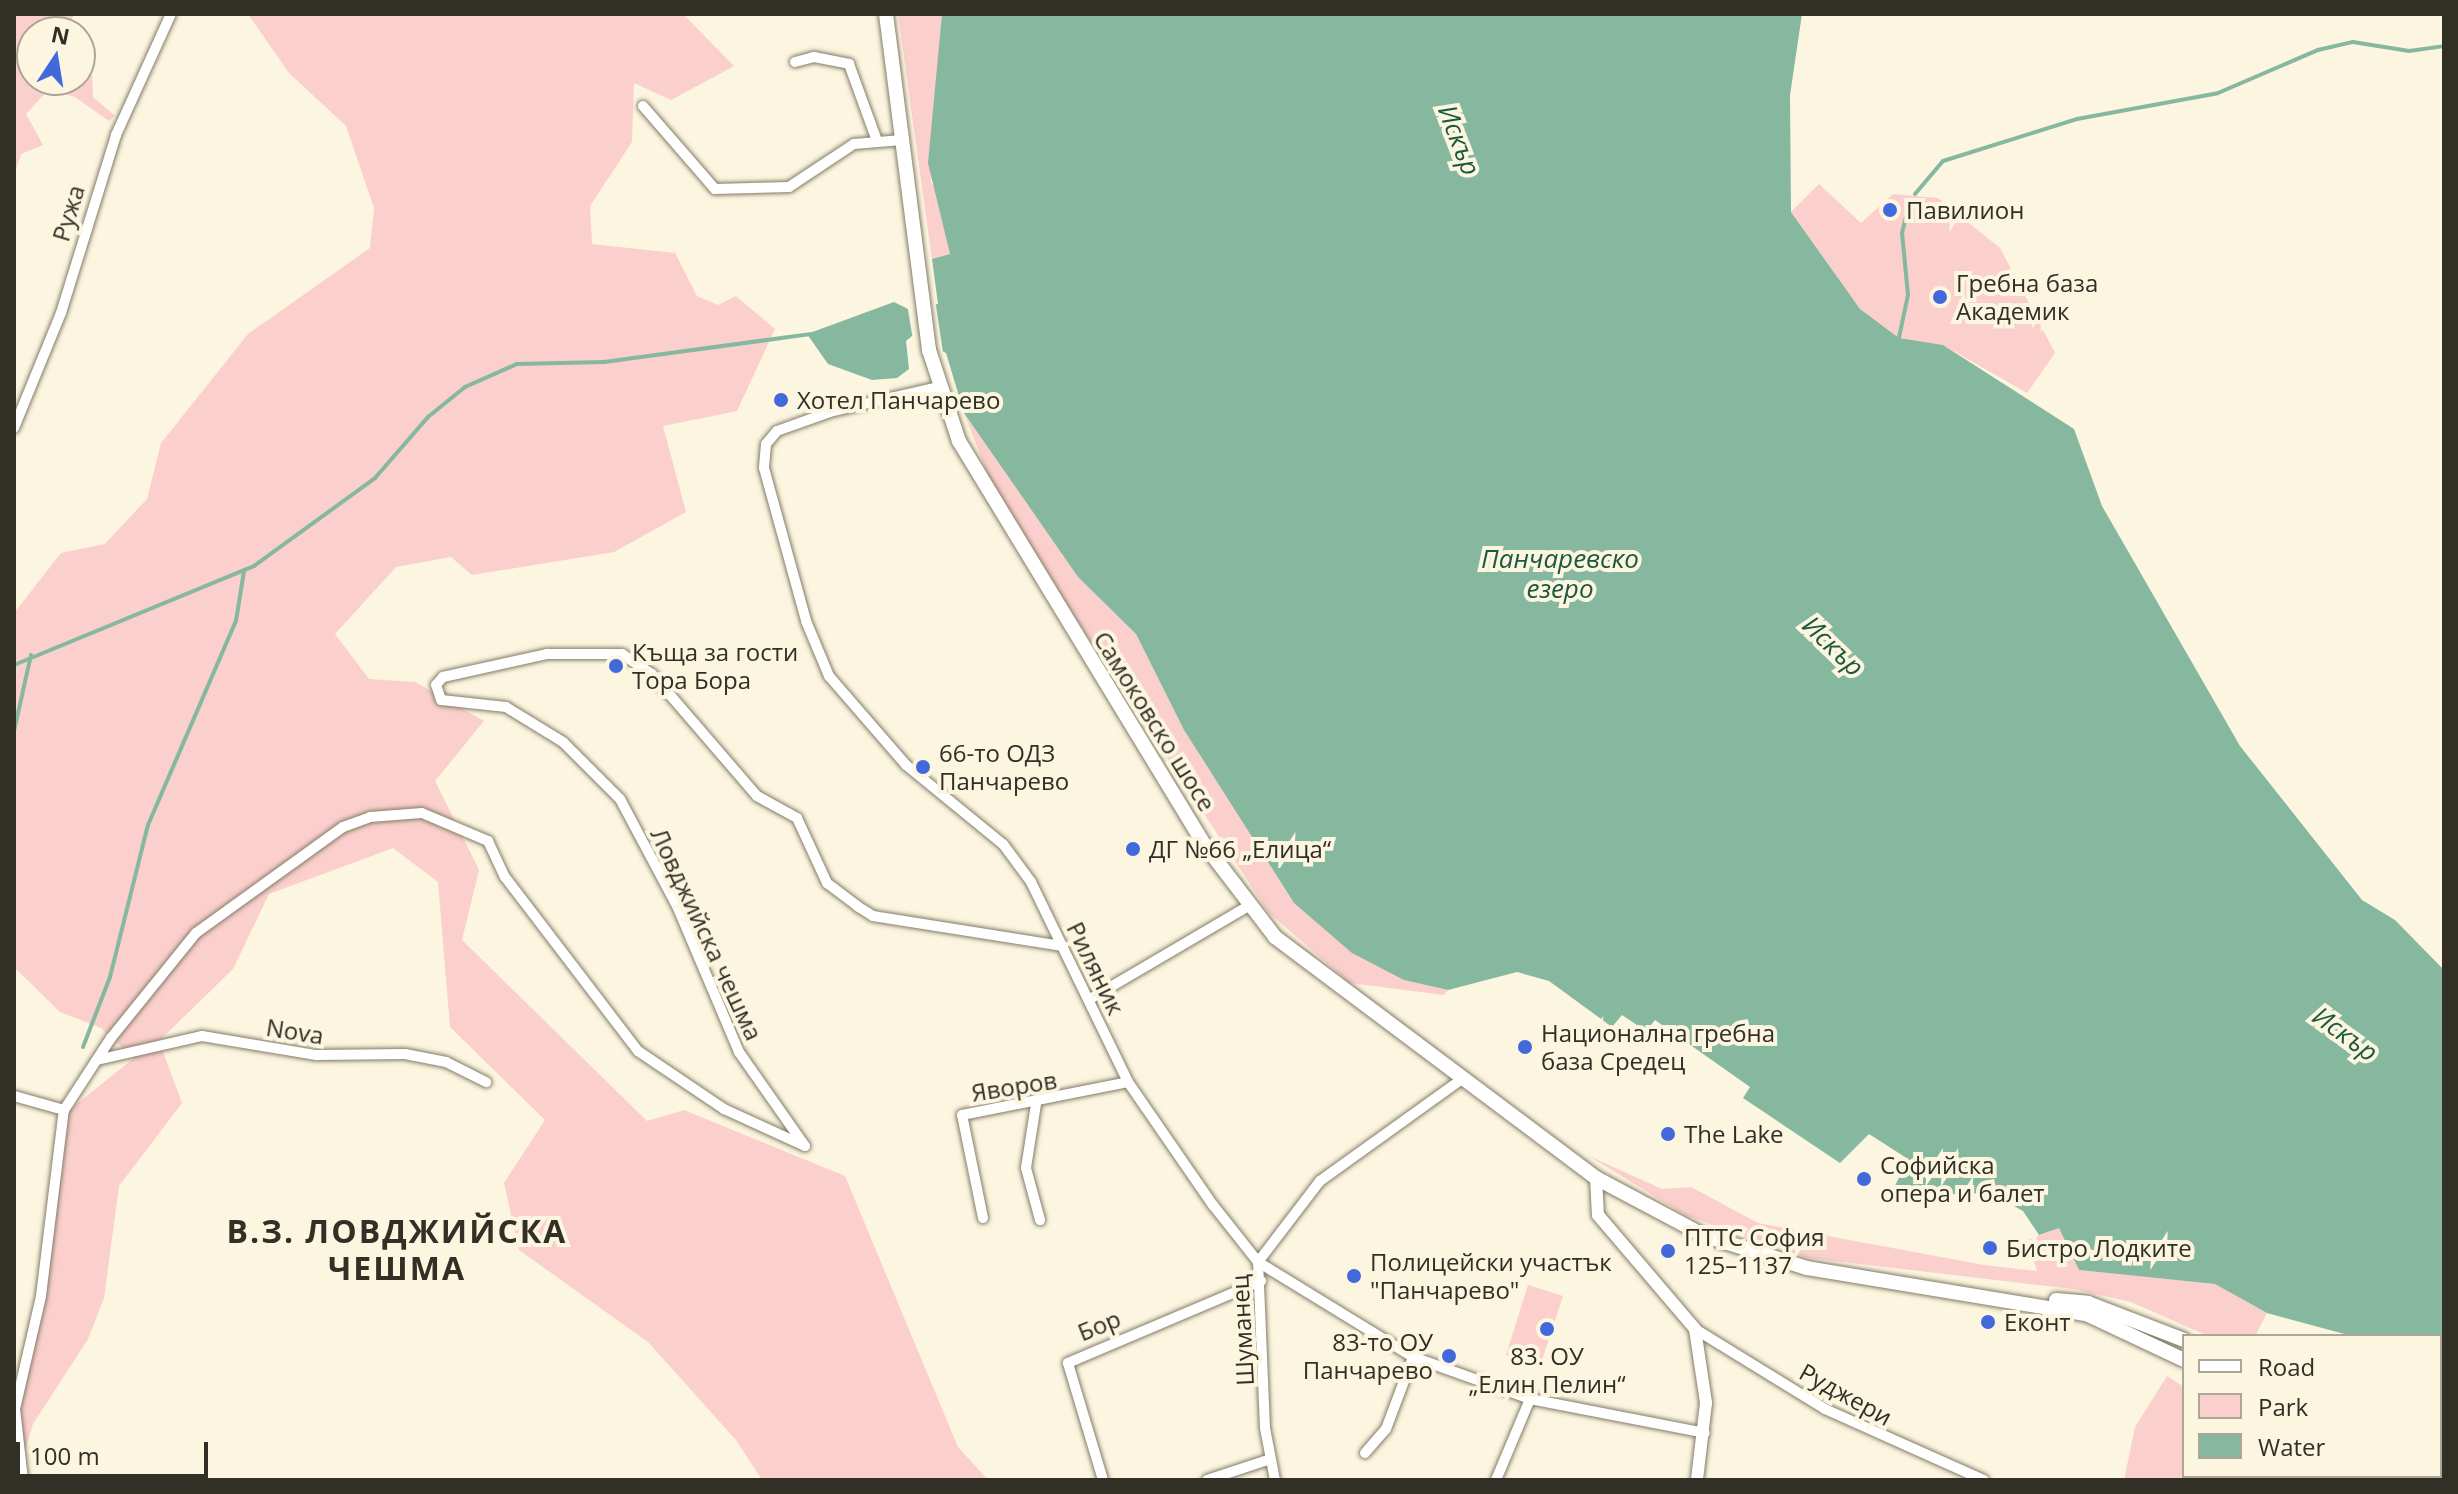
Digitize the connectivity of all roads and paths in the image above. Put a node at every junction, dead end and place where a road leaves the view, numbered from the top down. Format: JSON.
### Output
{"nodes":[{"id":1,"x":171,"y":14,"type":"edge"},
{"id":2,"x":886,"y":14,"type":"edge"},
{"id":3,"x":795,"y":62,"type":"dead end"},
{"id":4,"x":643,"y":106,"type":"dead end"},
{"id":5,"x":902,"y":140,"type":"junction"},
{"id":6,"x":877,"y":141,"type":"junction"},
{"id":7,"x":938,"y":387,"type":"junction"},
{"id":8,"x":14,"y":428,"type":"edge"},
{"id":9,"x":1247,"y":907,"type":"junction"},
{"id":10,"x":1063,"y":946,"type":"junction"},
{"id":11,"x":1090,"y":999,"type":"junction"},
{"id":12,"x":97,"y":1060,"type":"junction"},
{"id":13,"x":1462,"y":1079,"type":"junction"},
{"id":14,"x":486,"y":1082,"type":"dead end"},
{"id":15,"x":1128,"y":1082,"type":"junction"},
{"id":16,"x":14,"y":1096,"type":"edge"},
{"id":17,"x":1036,"y":1104,"type":"junction"},
{"id":18,"x":64,"y":1110,"type":"junction"},
{"id":19,"x":1596,"y":1178,"type":"junction"},
{"id":20,"x":983,"y":1218,"type":"dead end"},
{"id":21,"x":1040,"y":1220,"type":"dead end"},
{"id":22,"x":1258,"y":1262,"type":"junction"},
{"id":23,"x":1261,"y":1281,"type":"junction"},
{"id":24,"x":1990,"y":1294,"type":"junction"},
{"id":25,"x":1695,"y":1329,"type":"junction"},
{"id":26,"x":2182,"y":1339,"type":"edge"},
{"id":27,"x":1413,"y":1357,"type":"junction"},
{"id":28,"x":2182,"y":1359,"type":"edge"},
{"id":29,"x":1530,"y":1399,"type":"junction"},
{"id":30,"x":1705,"y":1433,"type":"junction"},
{"id":31,"x":1365,"y":1453,"type":"dead end"},
{"id":32,"x":1271,"y":1459,"type":"junction"},
{"id":33,"x":23,"y":1480,"type":"edge"},
{"id":34,"x":1103,"y":1480,"type":"edge"},
{"id":35,"x":1207,"y":1480,"type":"edge"},
{"id":36,"x":1275,"y":1480,"type":"edge"},
{"id":37,"x":1496,"y":1480,"type":"edge"},
{"id":38,"x":1697,"y":1480,"type":"edge"},
{"id":39,"x":1984,"y":1480,"type":"edge"}],
"edges":[{"from":1,"to":8,"type":"street","name":"Ружа"},
{"from":2,"to":5,"type":"main road","name":"Самоковско шосе"},
{"from":3,"to":6,"type":"street"},
{"from":4,"to":6,"type":"street"},
{"from":5,"to":6,"type":"street"},
{"from":5,"to":7,"type":"main road","name":"Самоковско шосе"},
{"from":7,"to":9,"type":"main road","name":"Самоковско шосе"},
{"from":7,"to":10,"type":"street","name":"Риляник"},
{"from":9,"to":11,"type":"street"},
{"from":9,"to":13,"type":"main road","name":"Самоковско шосе"},
{"from":10,"to":11,"type":"street","name":"Риляник"},
{"from":10,"to":12,"type":"street","name":"Ловджийска чешма"},
{"from":11,"to":15,"type":"street","name":"Риляник"},
{"from":12,"to":14,"type":"street","name":"Nova"},
{"from":12,"to":18,"type":"street"},
{"from":13,"to":19,"type":"main road","name":"Самоковско шосе"},
{"from":13,"to":22,"type":"street","name":"Шуманец"},
{"from":15,"to":17,"type":"street","name":"Яворов"},
{"from":15,"to":22,"type":"street","name":"Риляник"},
{"from":16,"to":18,"type":"street"},
{"from":17,"to":20,"type":"street","name":"Яворов"},
{"from":17,"to":21,"type":"street"},
{"from":18,"to":33,"type":"street"},
{"from":19,"to":24,"type":"main road","name":"Самоковско шосе"},
{"from":19,"to":25,"type":"street"},
{"from":22,"to":23,"type":"street","name":"Шуманец"},
{"from":22,"to":27,"type":"street","name":"Риляник"},
{"from":23,"to":32,"type":"street","name":"Шуманец"},
{"from":23,"to":34,"type":"street","name":"Бор"},
{"from":24,"to":26,"type":"main road","name":"Самоковско шосе"},
{"from":24,"to":28,"type":"main road","name":"Самоковско шосе"},
{"from":25,"to":30,"type":"street"},
{"from":25,"to":39,"type":"street","name":"Руджери"},
{"from":27,"to":29,"type":"street","name":"Риляник"},
{"from":27,"to":31,"type":"street"},
{"from":29,"to":30,"type":"street","name":"Риляник"},
{"from":29,"to":37,"type":"street"},
{"from":30,"to":38,"type":"street"},
{"from":32,"to":35,"type":"street"},
{"from":32,"to":36,"type":"street","name":"Шуманец"}]}
